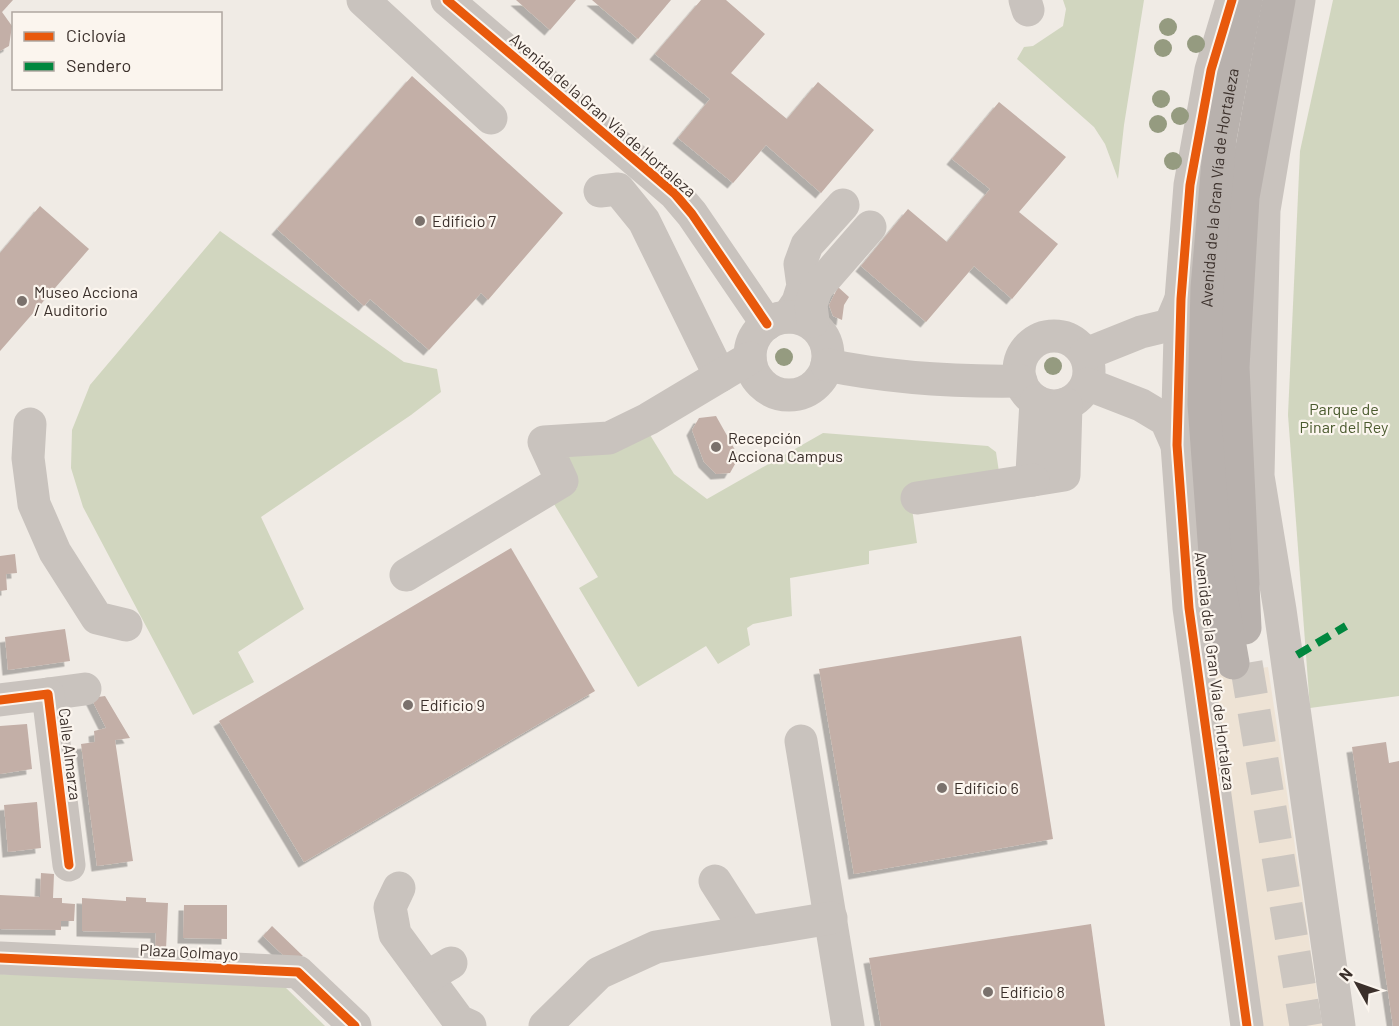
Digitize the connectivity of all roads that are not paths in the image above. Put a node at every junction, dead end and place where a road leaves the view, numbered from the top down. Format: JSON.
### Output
{"nodes":[{"id":1,"x":363,"y":0,"type":"edge"},
{"id":2,"x":447,"y":0,"type":"edge"},
{"id":3,"x":1232,"y":0,"type":"edge"},
{"id":4,"x":1246,"y":0,"type":"edge"},
{"id":5,"x":1279,"y":0,"type":"edge"},
{"id":6,"x":1299,"y":0,"type":"edge"},
{"id":7,"x":491,"y":118,"type":"dead end"},
{"id":8,"x":600,"y":191,"type":"dead end"},
{"id":9,"x":843,"y":205,"type":"dead end"},
{"id":10,"x":870,"y":227,"type":"dead end"},
{"id":11,"x":1181,"y":299,"type":"junction"},
{"id":12,"x":804,"y":336,"type":"junction"},
{"id":13,"x":750,"y":358,"type":"junction"},
{"id":14,"x":720,"y":376,"type":"junction"},
{"id":15,"x":1053,"y":381,"type":"junction"},
{"id":16,"x":30,"y":424,"type":"dead end"},
{"id":17,"x":1177,"y":445,"type":"junction"},
{"id":18,"x":917,"y":498,"type":"dead end"},
{"id":19,"x":406,"y":575,"type":"dead end"},
{"id":20,"x":126,"y":625,"type":"dead end"},
{"id":21,"x":85,"y":689,"type":"dead end"},
{"id":22,"x":48,"y":694,"type":"junction"},
{"id":23,"x":0,"y":700,"type":"edge"},
{"id":24,"x":801,"y":741,"type":"dead end"},
{"id":25,"x":69,"y":865,"type":"dead end"},
{"id":26,"x":715,"y":881,"type":"dead end"},
{"id":27,"x":399,"y":888,"type":"dead end"},
{"id":28,"x":831,"y":918,"type":"junction"},
{"id":29,"x":747,"y":931,"type":"junction"},
{"id":30,"x":0,"y":958,"type":"edge"},
{"id":31,"x":355,"y":1026,"type":"edge"},
{"id":32,"x":470,"y":1026,"type":"edge"},
{"id":33,"x":545,"y":1026,"type":"edge"},
{"id":34,"x":848,"y":1026,"type":"edge"},
{"id":35,"x":1247,"y":1026,"type":"edge"},
{"id":36,"x":1339,"y":1026,"type":"edge"}],
"edges":[{"from":1,"to":7,"type":"street"},
{"from":2,"to":12,"type":"street","name":"Avenida de la Gran Vía de Hortaleza"},
{"from":3,"to":11,"type":"street","name":"Avenida de la Gran Vía de Hortaleza"},
{"from":4,"to":5,"type":"main road","name":"Avenida de la Gran Vía de Hortaleza"},
{"from":6,"to":36,"type":"street"},
{"from":8,"to":14,"type":"street"},
{"from":9,"to":12,"type":"street"},
{"from":10,"to":12,"type":"street"},
{"from":11,"to":15,"type":"street","name":"Avenida de la Gran Vía de Hortaleza"},
{"from":11,"to":17,"type":"street","name":"Avenida de la Gran Vía de Hortaleza"},
{"from":12,"to":13,"type":"street"},
{"from":12,"to":13,"type":"street"},
{"from":12,"to":15,"type":"street","name":"Avenida de la Gran Vía de Hortaleza"},
{"from":13,"to":14,"type":"street"},
{"from":14,"to":19,"type":"street"},
{"from":15,"to":17,"type":"street","name":"Avenida de la Gran Vía de Hortaleza"},
{"from":15,"to":18,"type":"street"},
{"from":16,"to":20,"type":"street"},
{"from":17,"to":35,"type":"street","name":"Avenida de la Gran Vía de Hortaleza"},
{"from":21,"to":22,"type":"street","name":"Calle Almarza"},
{"from":22,"to":23,"type":"street","name":"Calle Almarza"},
{"from":22,"to":25,"type":"street","name":"Calle Almarza"},
{"from":24,"to":28,"type":"street"},
{"from":26,"to":29,"type":"street"},
{"from":27,"to":32,"type":"street"},
{"from":28,"to":29,"type":"street"},
{"from":28,"to":34,"type":"street"},
{"from":29,"to":33,"type":"street"},
{"from":30,"to":31,"type":"street","name":"Plaza Golmayo"}]}
